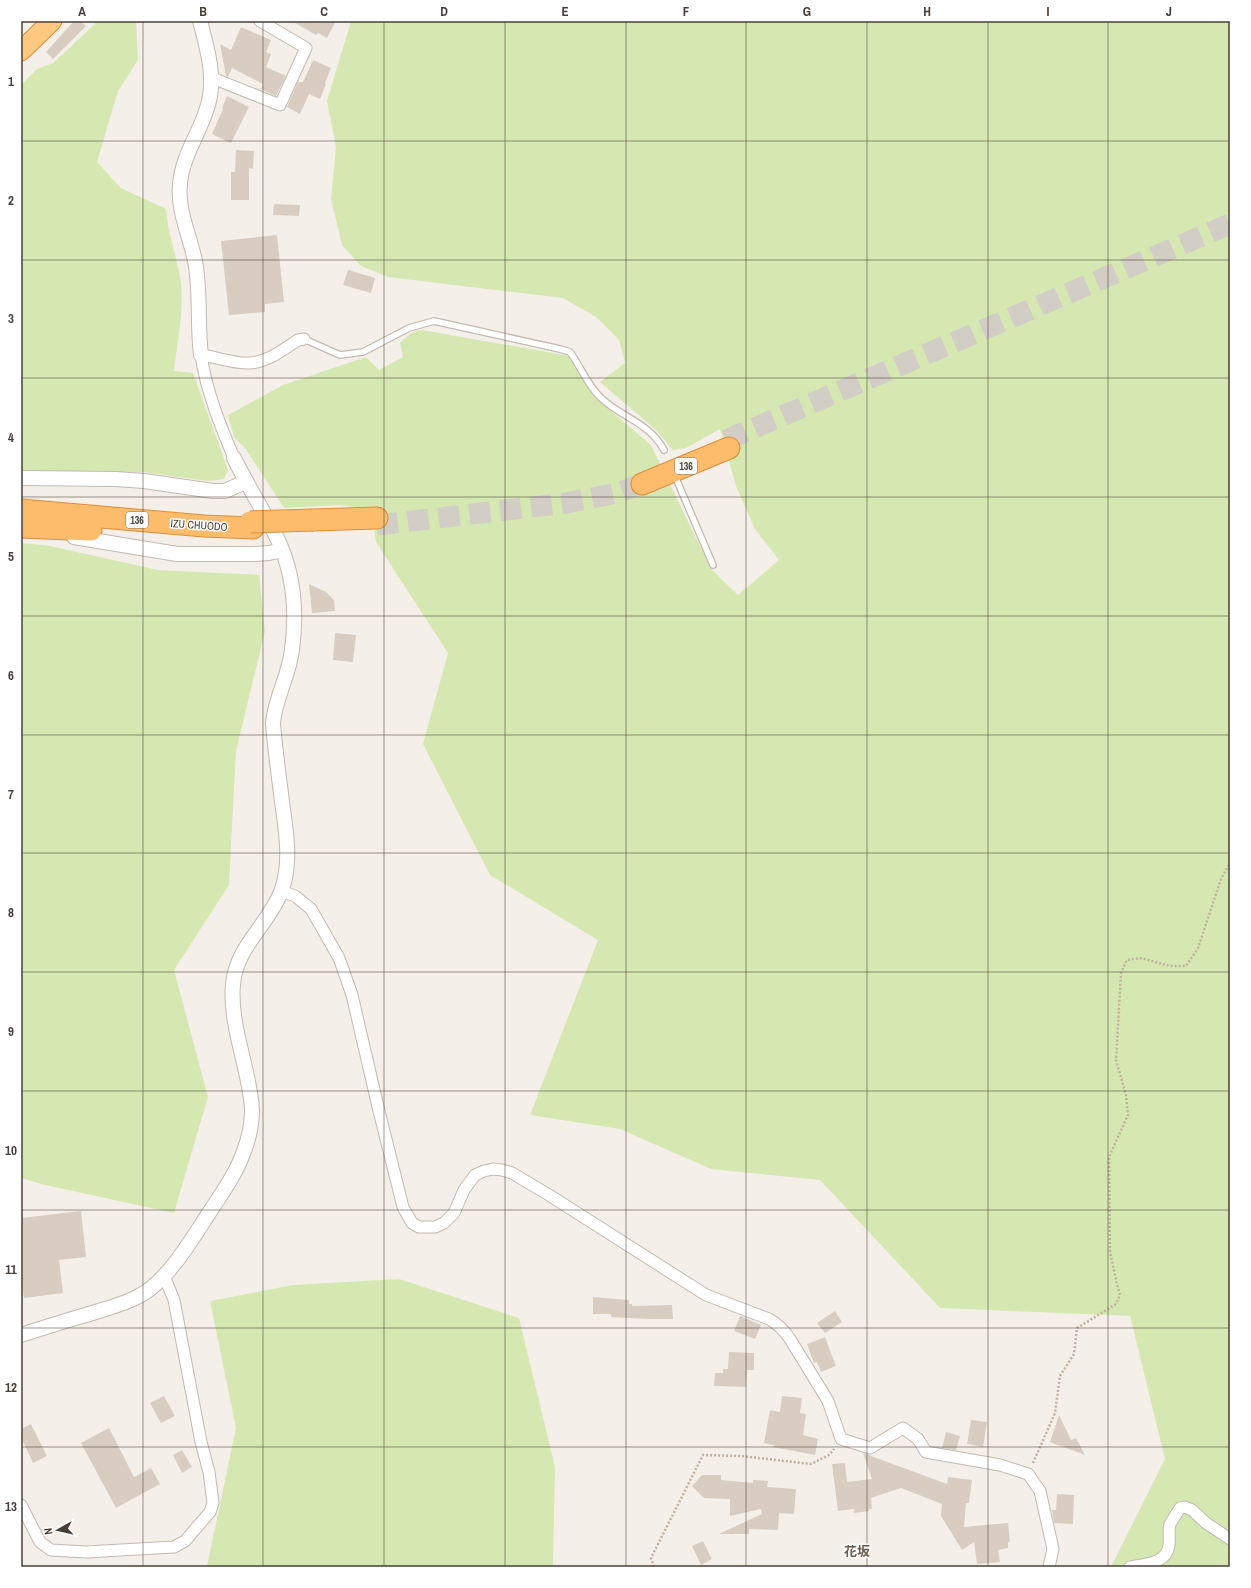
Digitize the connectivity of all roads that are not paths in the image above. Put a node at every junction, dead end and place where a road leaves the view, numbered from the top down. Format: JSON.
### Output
{"nodes":[{"id":1,"x":52,"y":21,"type":"edge"},
{"id":2,"x":200,"y":21,"type":"edge"},
{"id":3,"x":260,"y":21,"type":"edge"},
{"id":4,"x":21,"y":51,"type":"edge"},
{"id":5,"x":210,"y":77,"type":"junction"},
{"id":6,"x":304,"y":338,"type":"joint"},
{"id":7,"x":201,"y":355,"type":"junction"},
{"id":8,"x":727,"y":444,"type":"tunnel mouth"},
{"id":9,"x":664,"y":450,"type":"dead end"},
{"id":10,"x":234,"y":458,"type":"joint"},
{"id":11,"x":676,"y":476,"type":"dead end"},
{"id":12,"x":21,"y":478,"type":"edge"},
{"id":13,"x":641,"y":481,"type":"tunnel mouth"},
{"id":14,"x":245,"y":482,"type":"junction"},
{"id":15,"x":21,"y":495,"type":"edge"},
{"id":16,"x":21,"y":503,"type":"edge"},
{"id":17,"x":143,"y":514,"type":"junction"},
{"id":18,"x":21,"y":521,"type":"edge"},
{"id":19,"x":377,"y":521,"type":"tunnel mouth"},
{"id":20,"x":248,"y":526,"type":"junction"},
{"id":21,"x":282,"y":550,"type":"junction"},
{"id":22,"x":714,"y":565,"type":"dead end"},
{"id":23,"x":281,"y":891,"type":"junction"},
{"id":24,"x":164,"y":1276,"type":"junction"},
{"id":25,"x":21,"y":1334,"type":"edge"},
{"id":26,"x":21,"y":1505,"type":"edge"},
{"id":27,"x":1230,"y":1539,"type":"edge"},
{"id":28,"x":1049,"y":1567,"type":"edge"},
{"id":29,"x":1130,"y":1567,"type":"edge"}],
"edges":[{"from":1,"to":4,"type":"highway"},
{"from":2,"to":5,"type":"street"},
{"from":3,"to":5,"type":"street"},
{"from":5,"to":7,"type":"street"},
{"from":6,"to":7,"type":"street"},
{"from":6,"to":9,"type":"lane"},
{"from":7,"to":10,"type":"street"},
{"from":8,"to":13,"type":"highway","number":"136"},
{"from":10,"to":14,"type":"street"},
{"from":11,"to":22,"type":"lane"},
{"from":12,"to":14,"type":"street"},
{"from":14,"to":21,"type":"street"},
{"from":15,"to":17,"type":"highway"},
{"from":16,"to":17,"type":"highway","name":"IZU CHUODO","number":"136"},
{"from":17,"to":20,"type":"highway","name":"IZU CHUODO","number":"136"},
{"from":18,"to":20,"type":"highway"},
{"from":18,"to":21,"type":"street"},
{"from":19,"to":20,"type":"highway","name":"IZU CHUODO","number":"136","bridge":true},
{"from":21,"to":23,"type":"street"},
{"from":23,"to":24,"type":"street"},
{"from":23,"to":28,"type":"street"},
{"from":24,"to":25,"type":"street"},
{"from":24,"to":26,"type":"street"},
{"from":27,"to":29,"type":"street"}]}
